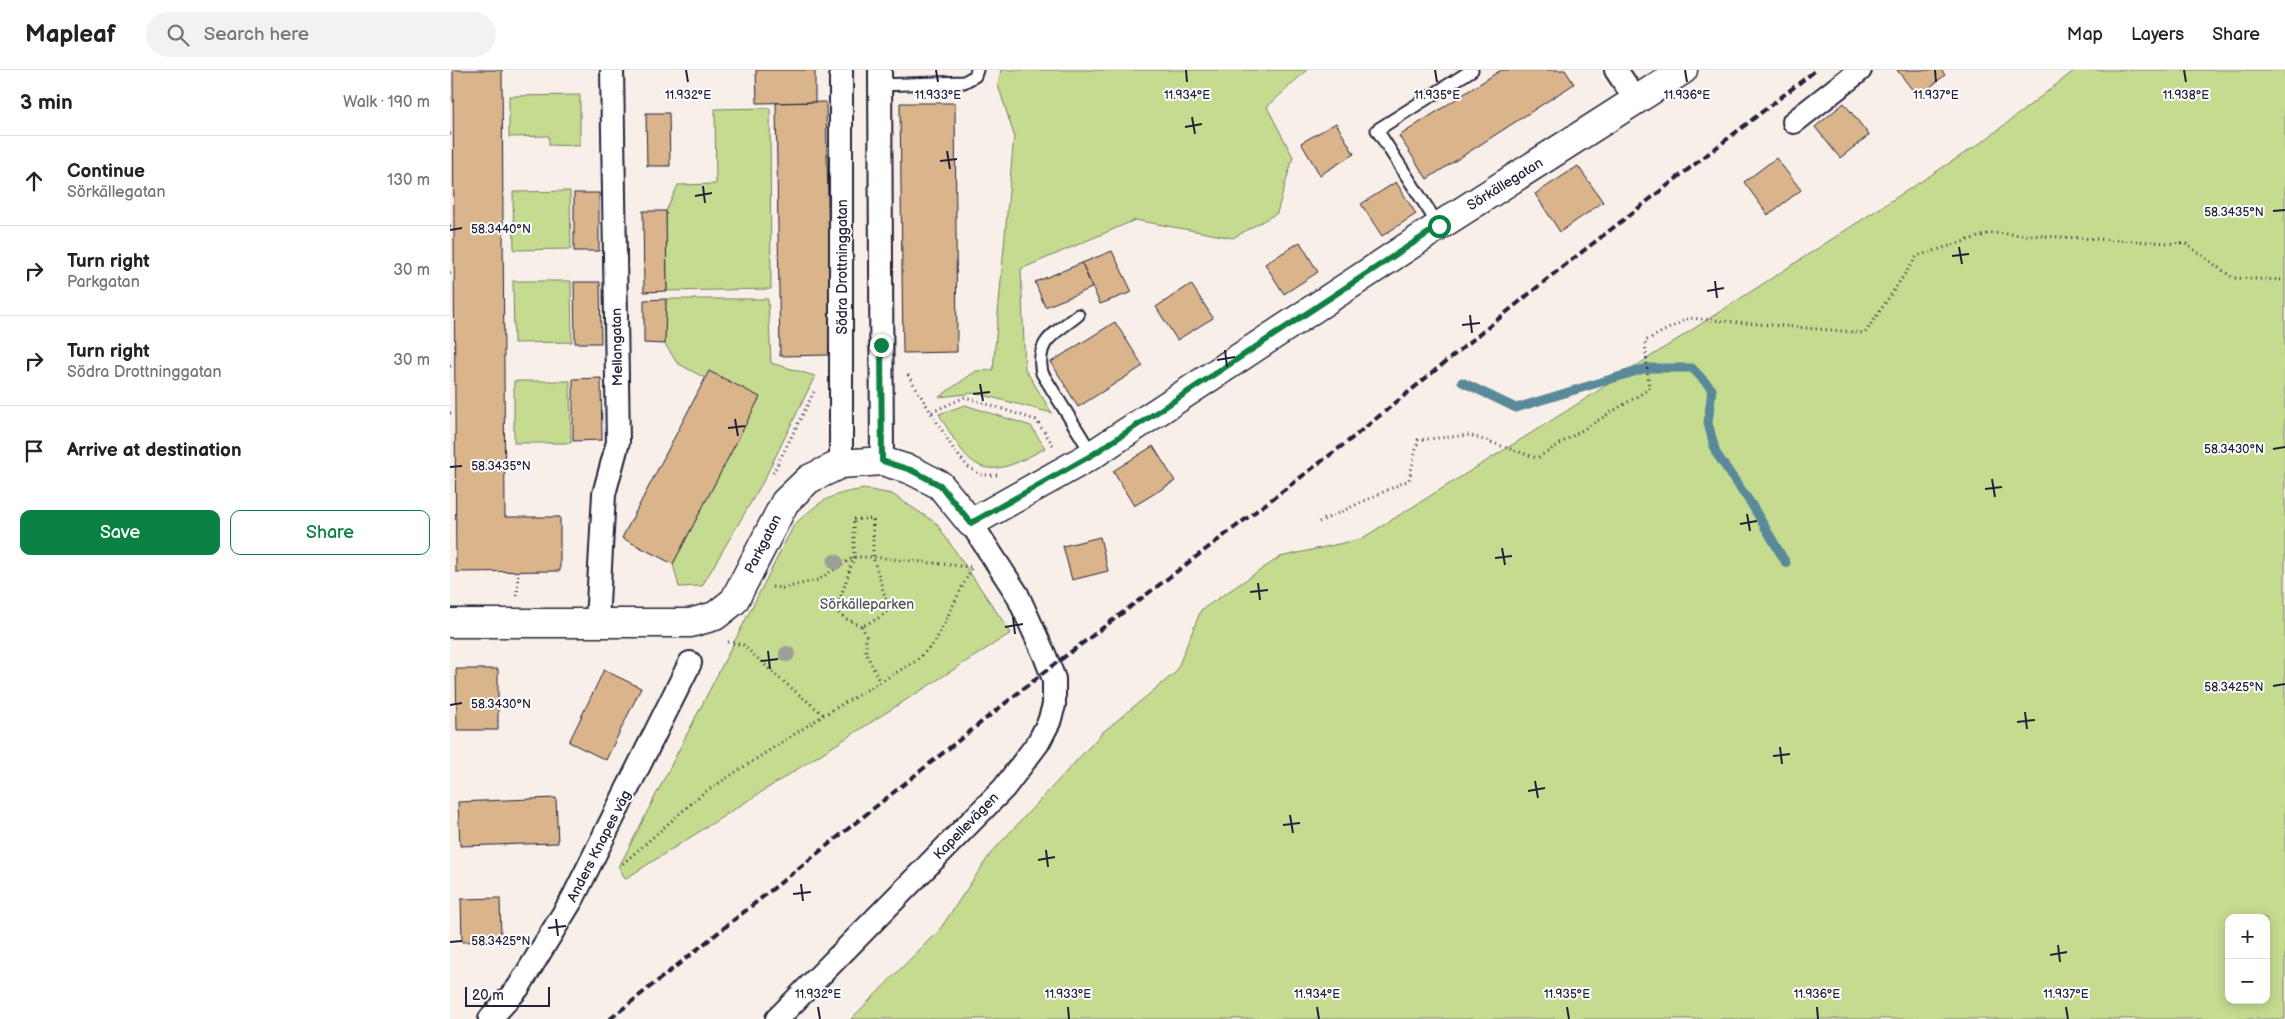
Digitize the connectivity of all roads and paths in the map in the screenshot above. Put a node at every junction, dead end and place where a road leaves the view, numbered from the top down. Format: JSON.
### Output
{"nodes":[{"id":1,"x":612,"y":70,"type":"edge"},
{"id":2,"x":841,"y":70,"type":"edge"},
{"id":3,"x":977,"y":70,"type":"edge"},
{"id":4,"x":1472,"y":70,"type":"edge"},
{"id":5,"x":1616,"y":70,"type":"edge"},
{"id":6,"x":1683,"y":70,"type":"edge"},
{"id":7,"x":1860,"y":70,"type":"edge"},
{"id":8,"x":880,"y":78,"type":"edge"},
{"id":9,"x":1636,"y":100,"type":"junction"},
{"id":10,"x":1794,"y":122,"type":"dead end"},
{"id":11,"x":1439,"y":226,"type":"junction"},
{"id":12,"x":2285,"y":280,"type":"edge"},
{"id":13,"x":1078,"y":315,"type":"dead end"},
{"id":14,"x":450,"y":366,"type":"edge"},
{"id":15,"x":455,"y":366,"type":"dead end"},
{"id":16,"x":903,"y":368,"type":"dead end"},
{"id":17,"x":817,"y":387,"type":"dead end"},
{"id":18,"x":932,"y":412,"type":"junction"},
{"id":19,"x":450,"y":413,"type":"edge"},
{"id":20,"x":455,"y":413,"type":"dead end"},
{"id":21,"x":1087,"y":445,"type":"junction"},
{"id":22,"x":882,"y":461,"type":"junction"},
{"id":23,"x":841,"y":464,"type":"junction"},
{"id":24,"x":1004,"y":475,"type":"dead end"},
{"id":25,"x":768,"y":481,"type":"dead end"},
{"id":26,"x":1319,"y":522,"type":"dead end"},
{"id":27,"x":971,"y":523,"type":"junction"},
{"id":28,"x":854,"y":557,"type":"junction"},
{"id":29,"x":873,"y":557,"type":"junction"},
{"id":30,"x":518,"y":571,"type":"dead end"},
{"id":31,"x":769,"y":587,"type":"dead end"},
{"id":32,"x":1017,"y":594,"type":"joint"},
{"id":33,"x":517,"y":600,"type":"dead end"},
{"id":34,"x":597,"y":622,"type":"junction"},
{"id":35,"x":450,"y":623,"type":"edge"},
{"id":36,"x":862,"y":626,"type":"junction"},
{"id":37,"x":734,"y":642,"type":"dead end"},
{"id":38,"x":690,"y":663,"type":"dead end"},
{"id":39,"x":880,"y":683,"type":"junction"},
{"id":40,"x":824,"y":714,"type":"junction"},
{"id":41,"x":611,"y":872,"type":"dead end"},
{"id":42,"x":490,"y":1019,"type":"edge"},
{"id":43,"x":777,"y":1019,"type":"edge"}],
"edges":[{"from":1,"to":34,"type":"street","name":"Mellangatan"},
{"from":2,"to":23,"type":"street","name":"Södra Drottninggatan"},
{"from":3,"to":8,"type":"lane"},
{"from":4,"to":11,"type":"lane"},
{"from":5,"to":9,"type":"street"},
{"from":6,"to":9,"type":"street","name":"Sörkällegatan"},
{"from":7,"to":10,"type":"street"},
{"from":8,"to":22,"type":"street"},
{"from":9,"to":11,"type":"street","name":"Sörkällegatan"},
{"from":11,"to":21,"type":"street","name":"Sörkällegatan"},
{"from":12,"to":26,"type":"path"},
{"from":13,"to":21,"type":"lane"},
{"from":14,"to":15,"type":"path"},
{"from":16,"to":18,"type":"path"},
{"from":17,"to":25,"type":"path"},
{"from":18,"to":21,"type":"path"},
{"from":18,"to":24,"type":"path"},
{"from":19,"to":20,"type":"path"},
{"from":21,"to":27,"type":"street","name":"Sörkällegatan"},
{"from":22,"to":23,"type":"street","name":"Parkgatan"},
{"from":22,"to":27,"type":"street","name":"Parkgatan"},
{"from":23,"to":34,"type":"street","name":"Parkgatan"},
{"from":27,"to":32,"type":"street","name":"Parkgatan"},
{"from":28,"to":29,"type":"path"},
{"from":28,"to":29,"type":"path"},
{"from":28,"to":31,"type":"path"},
{"from":28,"to":36,"type":"path"},
{"from":29,"to":36,"type":"path"},
{"from":29,"to":39,"type":"path"},
{"from":30,"to":33,"type":"path"},
{"from":32,"to":43,"type":"street","name":"Kapellevägen"},
{"from":34,"to":35,"type":"street","name":"Parkgatan"},
{"from":36,"to":39,"type":"path"},
{"from":37,"to":40,"type":"path"},
{"from":38,"to":42,"type":"street","name":"Anders Knapes väg"},
{"from":39,"to":40,"type":"path"},
{"from":40,"to":41,"type":"path"}]}
